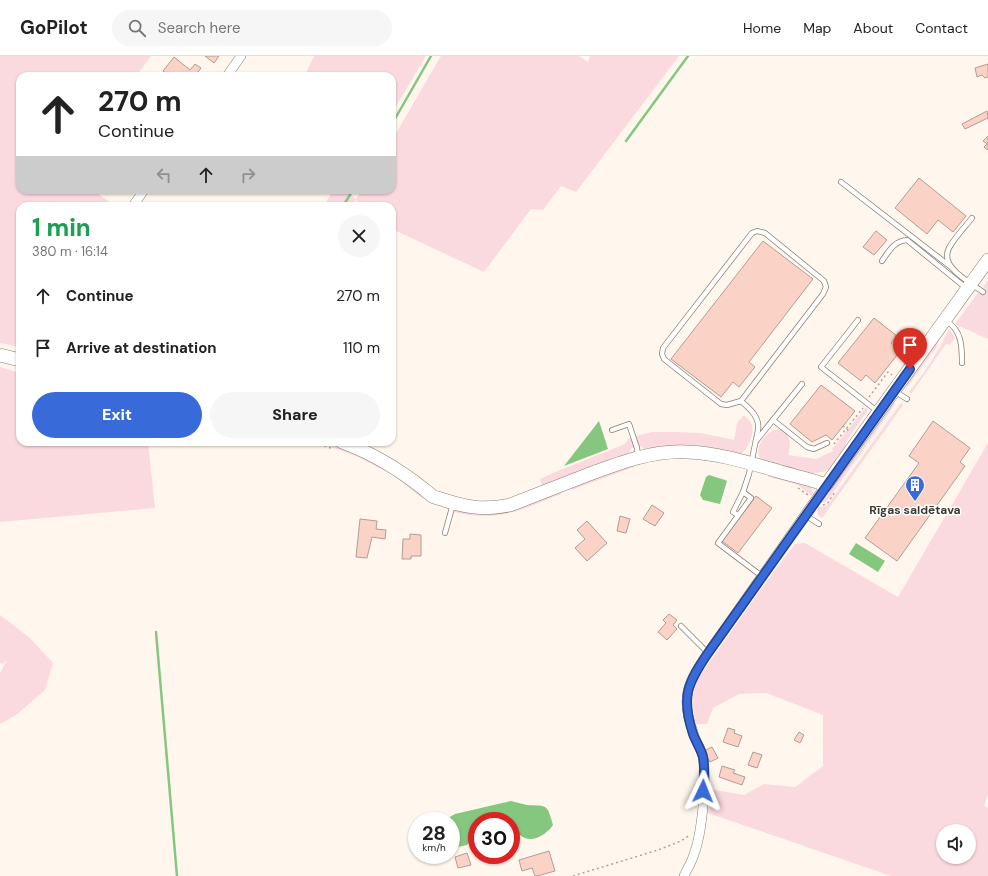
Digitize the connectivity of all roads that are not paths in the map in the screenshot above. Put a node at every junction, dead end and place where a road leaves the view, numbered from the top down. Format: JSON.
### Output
{"nodes":[{"id":1,"x":241,"y":56,"type":"edge"},
{"id":2,"x":229,"y":72,"type":"edge"},
{"id":3,"x":841,"y":182,"type":"dead end"},
{"id":4,"x":972,"y":218,"type":"dead end"},
{"id":5,"x":988,"y":260,"type":"edge"},
{"id":6,"x":882,"y":261,"type":"dead end"},
{"id":7,"x":951,"y":267,"type":"junction"},
{"id":8,"x":969,"y":286,"type":"junction"},
{"id":9,"x":983,"y":292,"type":"dead end"},
{"id":10,"x":858,"y":320,"type":"dead end"},
{"id":11,"x":944,"y":321,"type":"junction"},
{"id":12,"x":0,"y":355,"type":"edge"},
{"id":13,"x":16,"y":359,"type":"edge"},
{"id":14,"x":962,"y":363,"type":"dead end"},
{"id":15,"x":802,"y":384,"type":"dead end"},
{"id":16,"x":894,"y":391,"type":"junction"},
{"id":17,"x":907,"y":399,"type":"dead end"},
{"id":18,"x":741,"y":401,"type":"junction"},
{"id":19,"x":878,"y":412,"type":"junction"},
{"id":20,"x":773,"y":420,"type":"junction"},
{"id":21,"x":612,"y":430,"type":"dead end"},
{"id":22,"x":755,"y":442,"type":"junction"},
{"id":23,"x":828,"y":443,"type":"dead end"},
{"id":24,"x":352,"y":446,"type":"edge"},
{"id":25,"x":638,"y":458,"type":"junction"},
{"id":26,"x":750,"y":463,"type":"junction"},
{"id":27,"x":826,"y":485,"type":"junction"},
{"id":28,"x":742,"y":492,"type":"junction"},
{"id":29,"x":454,"y":504,"type":"junction"},
{"id":30,"x":738,"y":515,"type":"junction"},
{"id":31,"x":805,"y":515,"type":"junction"},
{"id":32,"x":819,"y":524,"type":"dead end"},
{"id":33,"x":445,"y":533,"type":"dead end"},
{"id":34,"x":763,"y":577,"type":"junction"},
{"id":35,"x":681,"y":626,"type":"dead end"},
{"id":36,"x":708,"y":653,"type":"junction"},
{"id":37,"x":684,"y":876,"type":"edge"}],
"edges":[{"from":1,"to":2,"type":"street"},
{"from":3,"to":7,"type":"lane"},
{"from":4,"to":7,"type":"lane"},
{"from":5,"to":8,"type":"street"},
{"from":6,"to":8,"type":"lane"},
{"from":7,"to":8,"type":"lane"},
{"from":8,"to":9,"type":"lane"},
{"from":8,"to":11,"type":"street"},
{"from":10,"to":19,"type":"lane"},
{"from":11,"to":14,"type":"lane"},
{"from":11,"to":16,"type":"street"},
{"from":12,"to":13,"type":"street"},
{"from":15,"to":20,"type":"lane"},
{"from":16,"to":17,"type":"lane"},
{"from":16,"to":19,"type":"street"},
{"from":18,"to":18,"type":"lane"},
{"from":18,"to":22,"type":"lane"},
{"from":19,"to":27,"type":"street"},
{"from":20,"to":22,"type":"lane"},
{"from":20,"to":23,"type":"lane"},
{"from":21,"to":25,"type":"lane"},
{"from":22,"to":26,"type":"lane"},
{"from":24,"to":29,"type":"street"},
{"from":25,"to":26,"type":"street"},
{"from":25,"to":29,"type":"street"},
{"from":26,"to":27,"type":"street"},
{"from":26,"to":28,"type":"lane"},
{"from":27,"to":31,"type":"street"},
{"from":28,"to":30,"type":"lane"},
{"from":28,"to":30,"type":"lane"},
{"from":29,"to":33,"type":"lane"},
{"from":30,"to":34,"type":"lane"},
{"from":31,"to":32,"type":"lane"},
{"from":31,"to":34,"type":"street"},
{"from":34,"to":36,"type":"street"},
{"from":35,"to":36,"type":"lane"},
{"from":36,"to":37,"type":"street"}]}
